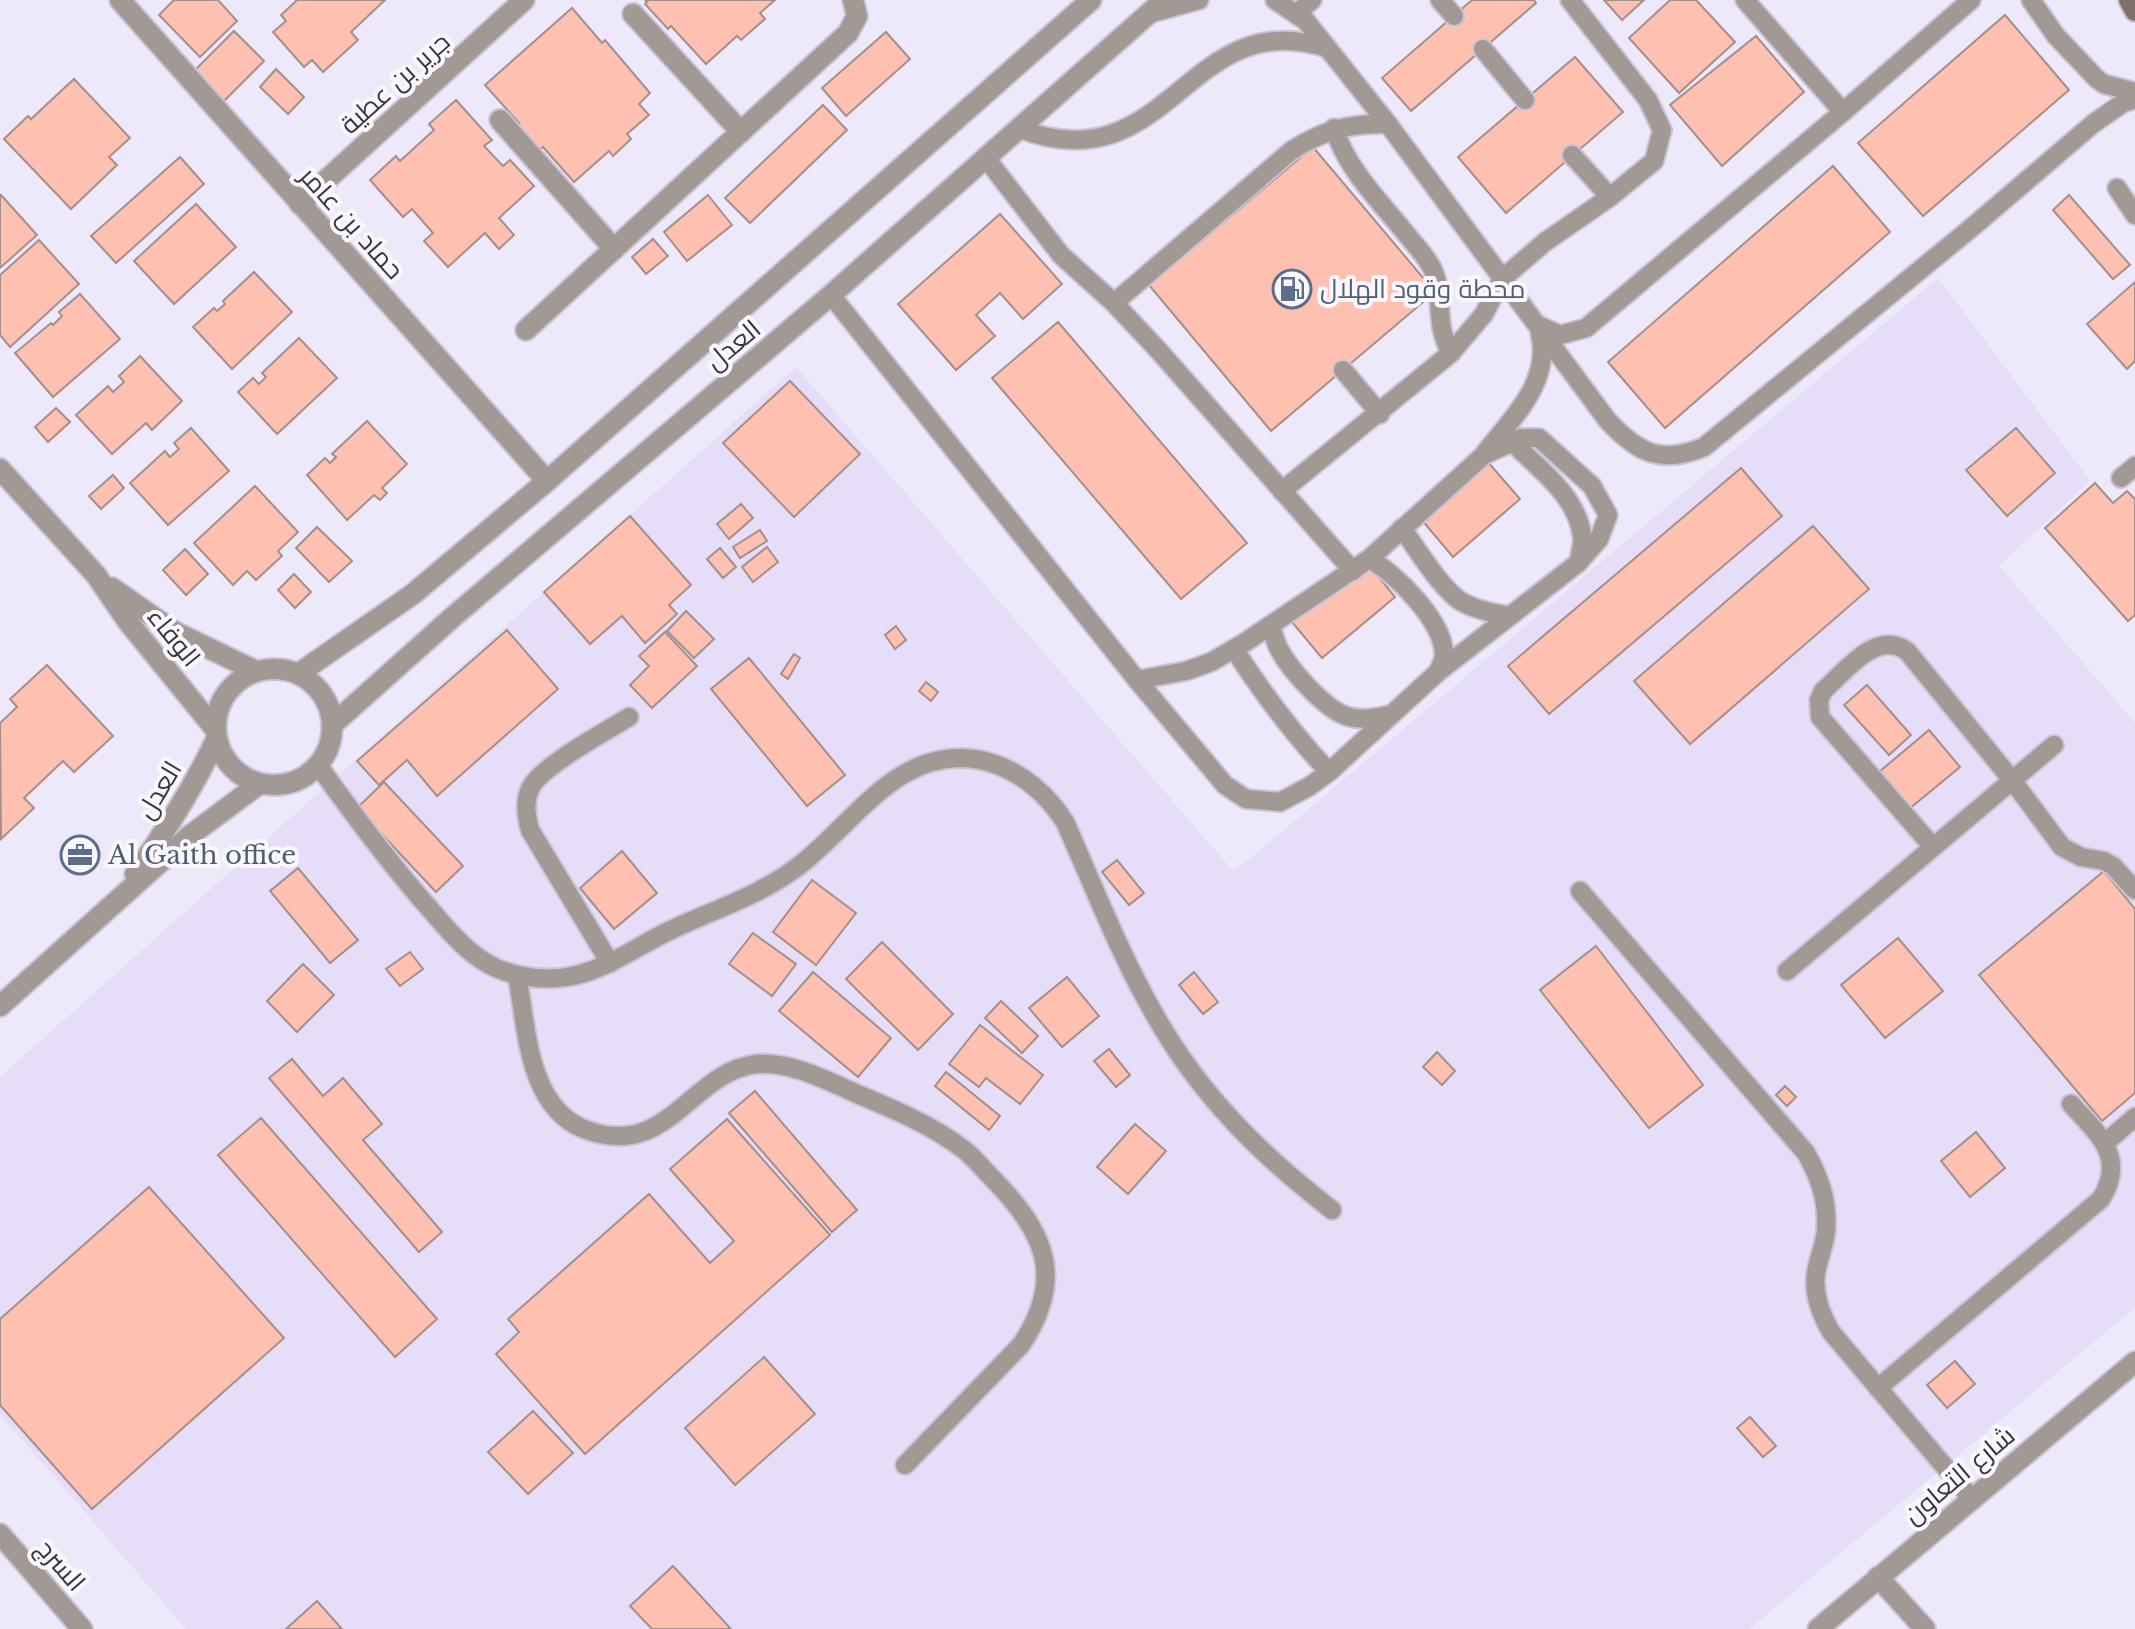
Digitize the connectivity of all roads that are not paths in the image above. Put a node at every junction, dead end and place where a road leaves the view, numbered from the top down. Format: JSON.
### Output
{"nodes":[{"id":1,"x":120,"y":0,"type":"edge"},
{"id":2,"x":524,"y":0,"type":"edge"},
{"id":3,"x":853,"y":0,"type":"edge"},
{"id":4,"x":1091,"y":0,"type":"edge"},
{"id":5,"x":1164,"y":0,"type":"edge"},
{"id":6,"x":1199,"y":0,"type":"edge"},
{"id":7,"x":1275,"y":0,"type":"edge"},
{"id":8,"x":1312,"y":0,"type":"edge"},
{"id":9,"x":1440,"y":0,"type":"edge"},
{"id":10,"x":1570,"y":0,"type":"edge"},
{"id":11,"x":1745,"y":0,"type":"edge"},
{"id":12,"x":1971,"y":0,"type":"edge"},
{"id":13,"x":2031,"y":0,"type":"edge"},
{"id":14,"x":2129,"y":0,"type":"edge"},
{"id":15,"x":2135,"y":11,"type":"edge"},
{"id":16,"x":633,"y":14,"type":"dead end"},
{"id":17,"x":1148,"y":14,"type":"junction"},
{"id":18,"x":1296,"y":14,"type":"junction"},
{"id":19,"x":1454,"y":16,"type":"dead end"},
{"id":20,"x":1328,"y":48,"type":"junction"},
{"id":21,"x":1483,"y":49,"type":"dead end"},
{"id":22,"x":2135,"y":92,"type":"edge"},
{"id":23,"x":2135,"y":99,"type":"edge"},
{"id":24,"x":1525,"y":100,"type":"dead end"},
{"id":25,"x":1843,"y":112,"type":"junction"},
{"id":26,"x":500,"y":120,"type":"dead end"},
{"id":27,"x":1388,"y":124,"type":"junction"},
{"id":28,"x":1018,"y":128,"type":"junction"},
{"id":29,"x":1334,"y":128,"type":"junction"},
{"id":30,"x":741,"y":132,"type":"junction"},
{"id":31,"x":1572,"y":155,"type":"dead end"},
{"id":32,"x":985,"y":157,"type":"junction"},
{"id":33,"x":2117,"y":188,"type":"dead end"},
{"id":34,"x":1610,"y":197,"type":"junction"},
{"id":35,"x":300,"y":204,"type":"junction"},
{"id":36,"x":2135,"y":215,"type":"edge"},
{"id":37,"x":614,"y":249,"type":"junction"},
{"id":38,"x":1502,"y":279,"type":"junction"},
{"id":39,"x":831,"y":295,"type":"junction"},
{"id":40,"x":1114,"y":303,"type":"junction"},
{"id":41,"x":1535,"y":323,"type":"junction"},
{"id":42,"x":526,"y":330,"type":"dead end"},
{"id":43,"x":1451,"y":353,"type":"junction"},
{"id":44,"x":1343,"y":370,"type":"dead end"},
{"id":45,"x":1380,"y":414,"type":"junction"},
{"id":46,"x":1512,"y":442,"type":"junction"},
{"id":47,"x":1484,"y":455,"type":"junction"},
{"id":48,"x":0,"y":469,"type":"edge"},
{"id":49,"x":547,"y":481,"type":"junction"},
{"id":50,"x":1282,"y":491,"type":"junction"},
{"id":51,"x":1402,"y":528,"type":"junction"},
{"id":52,"x":1369,"y":559,"type":"junction"},
{"id":53,"x":1578,"y":563,"type":"junction"},
{"id":54,"x":1353,"y":571,"type":"junction"},
{"id":55,"x":96,"y":575,"type":"junction"},
{"id":56,"x":1510,"y":616,"type":"junction"},
{"id":57,"x":1271,"y":625,"type":"junction"},
{"id":58,"x":1234,"y":649,"type":"junction"},
{"id":59,"x":256,"y":671,"type":"junction"},
{"id":60,"x":1438,"y":672,"type":"junction"},
{"id":61,"x":298,"y":674,"type":"junction"},
{"id":62,"x":1137,"y":680,"type":"junction"},
{"id":63,"x":1393,"y":714,"type":"junction"},
{"id":64,"x":629,"y":717,"type":"dead end"},
{"id":65,"x":332,"y":725,"type":"junction"},
{"id":66,"x":216,"y":734,"type":"junction"},
{"id":67,"x":2054,"y":745,"type":"dead end"},
{"id":68,"x":318,"y":765,"type":"junction"},
{"id":69,"x":1329,"y":772,"type":"junction"},
{"id":70,"x":2012,"y":780,"type":"junction"},
{"id":71,"x":259,"y":784,"type":"junction"},
{"id":72,"x":1933,"y":847,"type":"junction"},
{"id":73,"x":2135,"y":890,"type":"edge"},
{"id":74,"x":1580,"y":891,"type":"dead end"},
{"id":75,"x":114,"y":903,"type":"junction"},
{"id":76,"x":610,"y":963,"type":"junction"},
{"id":77,"x":1787,"y":971,"type":"dead end"},
{"id":78,"x":517,"y":975,"type":"junction"},
{"id":79,"x":0,"y":1006,"type":"edge"},
{"id":80,"x":2071,"y":1104,"type":"dead end"},
{"id":81,"x":2135,"y":1117,"type":"edge"},
{"id":82,"x":2105,"y":1143,"type":"junction"},
{"id":83,"x":1332,"y":1210,"type":"dead end"},
{"id":84,"x":2135,"y":1362,"type":"edge"},
{"id":85,"x":1878,"y":1388,"type":"junction"},
{"id":86,"x":905,"y":1465,"type":"dead end"},
{"id":87,"x":1972,"y":1499,"type":"junction"},
{"id":88,"x":0,"y":1534,"type":"edge"},
{"id":89,"x":1878,"y":1577,"type":"junction"},
{"id":90,"x":82,"y":1629,"type":"edge"},
{"id":91,"x":1818,"y":1629,"type":"edge"},
{"id":92,"x":1925,"y":1629,"type":"edge"}],
"edges":[{"from":1,"to":35,"type":"street","name":"حماد بن عامر"},
{"from":2,"to":35,"type":"street","name":"جرير بن عطية"},
{"from":3,"to":30,"type":"street"},
{"from":4,"to":49,"type":"street","name":"العدل"},
{"from":5,"to":17,"type":"street","name":"العدل"},
{"from":6,"to":17,"type":"lane"},
{"from":7,"to":18,"type":"lane"},
{"from":8,"to":18,"type":"lane"},
{"from":9,"to":19,"type":"lane"},
{"from":10,"to":34,"type":"lane"},
{"from":11,"to":25,"type":"lane"},
{"from":12,"to":25,"type":"lane"},
{"from":13,"to":22,"type":"lane"},
{"from":14,"to":15,"type":"main road"},
{"from":16,"to":30,"type":"street"},
{"from":17,"to":28,"type":"street","name":"العدل"},
{"from":18,"to":20,"type":"lane"},
{"from":20,"to":27,"type":"lane"},
{"from":20,"to":28,"type":"lane"},
{"from":21,"to":24,"type":"lane"},
{"from":23,"to":41,"type":"lane"},
{"from":25,"to":41,"type":"lane"},
{"from":26,"to":37,"type":"street"},
{"from":27,"to":29,"type":"lane"},
{"from":27,"to":38,"type":"lane"},
{"from":28,"to":32,"type":"street","name":"العدل"},
{"from":29,"to":40,"type":"lane"},
{"from":29,"to":43,"type":"lane"},
{"from":30,"to":37,"type":"street"},
{"from":31,"to":34,"type":"lane"},
{"from":32,"to":39,"type":"street","name":"العدل"},
{"from":32,"to":40,"type":"lane"},
{"from":33,"to":36,"type":"lane"},
{"from":34,"to":38,"type":"lane"},
{"from":35,"to":49,"type":"street","name":"حماد بن عامر"},
{"from":37,"to":42,"type":"street"},
{"from":38,"to":41,"type":"lane"},
{"from":38,"to":43,"type":"lane"},
{"from":39,"to":62,"type":"lane"},
{"from":39,"to":65,"type":"street","name":"العدل"},
{"from":40,"to":50,"type":"lane"},
{"from":41,"to":47,"type":"lane"},
{"from":43,"to":45,"type":"lane"},
{"from":44,"to":45,"type":"lane"},
{"from":45,"to":50,"type":"lane"},
{"from":46,"to":47,"type":"lane"},
{"from":46,"to":53,"type":"lane"},
{"from":46,"to":53,"type":"lane"},
{"from":47,"to":51,"type":"lane"},
{"from":48,"to":55,"type":"street","name":"الوفاء"},
{"from":49,"to":61,"type":"street","name":"العدل"},
{"from":50,"to":54,"type":"lane"},
{"from":51,"to":52,"type":"lane"},
{"from":51,"to":56,"type":"lane"},
{"from":52,"to":54,"type":"lane"},
{"from":52,"to":60,"type":"lane"},
{"from":53,"to":56,"type":"lane"},
{"from":54,"to":57,"type":"lane"},
{"from":55,"to":59,"type":"street","name":"الوفاء"},
{"from":55,"to":66,"type":"street","name":"الوفاء"},
{"from":56,"to":60,"type":"lane"},
{"from":57,"to":58,"type":"lane"},
{"from":57,"to":63,"type":"lane"},
{"from":58,"to":62,"type":"lane"},
{"from":58,"to":69,"type":"lane"},
{"from":59,"to":61,"type":"street"},
{"from":59,"to":66,"type":"street"},
{"from":60,"to":63,"type":"lane"},
{"from":61,"to":65,"type":"street"},
{"from":62,"to":69,"type":"lane"},
{"from":63,"to":69,"type":"lane"},
{"from":64,"to":76,"type":"lane"},
{"from":65,"to":68,"type":"street"},
{"from":66,"to":71,"type":"street"},
{"from":66,"to":75,"type":"street","name":"العدل"},
{"from":67,"to":70,"type":"lane"},
{"from":68,"to":71,"type":"street"},
{"from":68,"to":78,"type":"lane"},
{"from":70,"to":72,"type":"lane"},
{"from":70,"to":72,"type":"lane"},
{"from":70,"to":73,"type":"lane"},
{"from":71,"to":75,"type":"street","name":"العدل"},
{"from":72,"to":77,"type":"lane"},
{"from":74,"to":85,"type":"lane"},
{"from":75,"to":79,"type":"street","name":"العدل"},
{"from":76,"to":78,"type":"lane"},
{"from":76,"to":83,"type":"lane"},
{"from":78,"to":86,"type":"lane"},
{"from":80,"to":82,"type":"lane"},
{"from":81,"to":82,"type":"lane"},
{"from":82,"to":85,"type":"lane"},
{"from":84,"to":87,"type":"street","name":"شارع التعاون"},
{"from":85,"to":87,"type":"lane"},
{"from":87,"to":89,"type":"street","name":"شارع التعاون"},
{"from":88,"to":90,"type":"street","name":"السرج"},
{"from":89,"to":91,"type":"street","name":"شارع التعاون"},
{"from":89,"to":92,"type":"street"}]}
